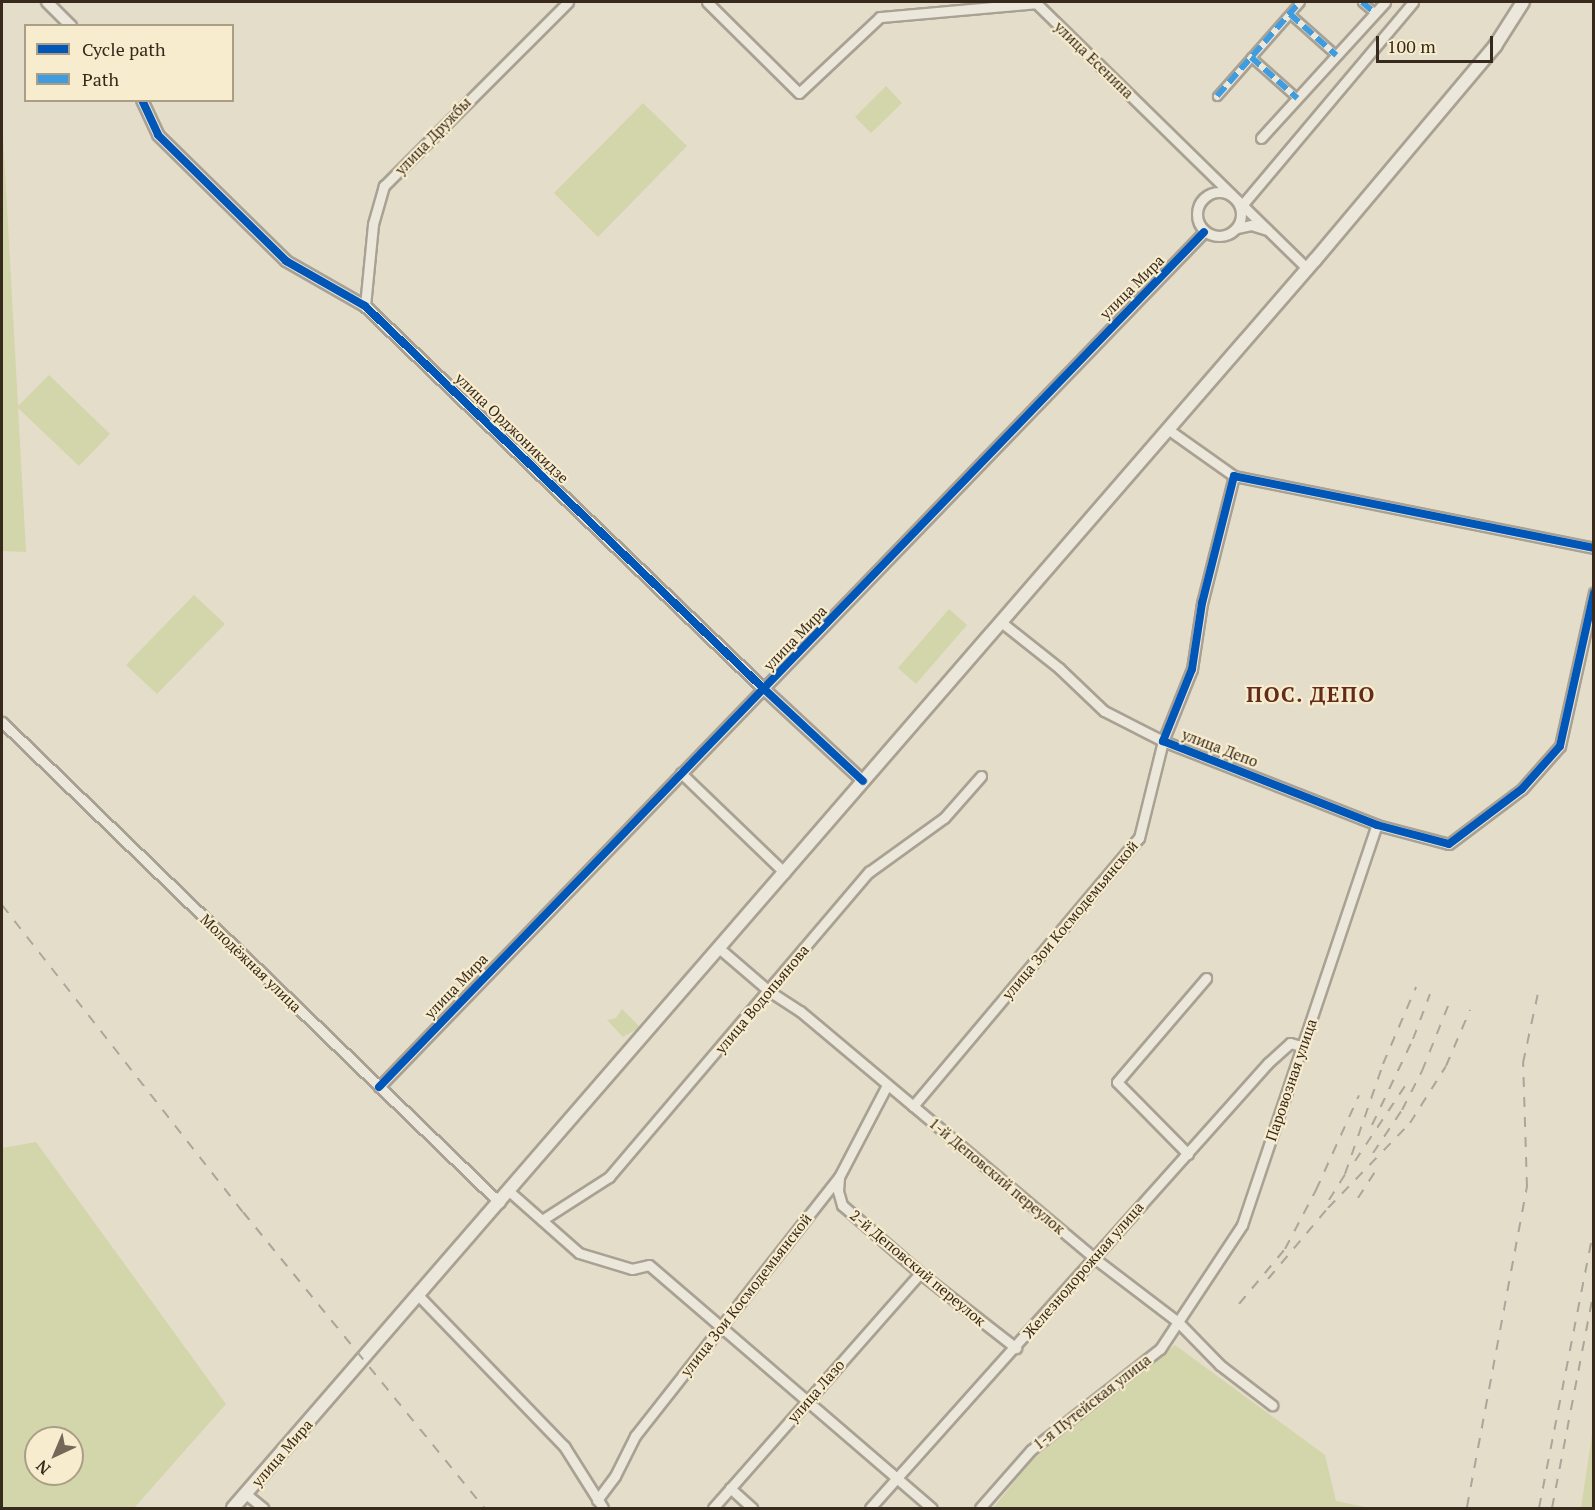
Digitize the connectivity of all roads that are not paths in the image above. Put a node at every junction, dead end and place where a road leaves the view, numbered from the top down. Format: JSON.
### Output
{"nodes":[{"id":1,"x":46,"y":2,"type":"edge"},
{"id":2,"x":568,"y":2,"type":"edge"},
{"id":3,"x":707,"y":2,"type":"edge"},
{"id":4,"x":1300,"y":2,"type":"edge"},
{"id":5,"x":1362,"y":2,"type":"edge"},
{"id":6,"x":1385,"y":2,"type":"edge"},
{"id":7,"x":1413,"y":2,"type":"edge"},
{"id":8,"x":1523,"y":2,"type":"edge"},
{"id":9,"x":1375,"y":13,"type":"junction"},
{"id":10,"x":1290,"y":14,"type":"junction"},
{"id":11,"x":69,"y":24,"type":"edge"},
{"id":12,"x":1336,"y":55,"type":"junction"},
{"id":13,"x":1251,"y":57,"type":"junction"},
{"id":14,"x":1217,"y":96,"type":"dead end"},
{"id":15,"x":1297,"y":98,"type":"junction"},
{"id":16,"x":143,"y":102,"type":"edge"},
{"id":17,"x":1261,"y":138,"type":"dead end"},
{"id":18,"x":1211,"y":174,"type":"junction"},
{"id":19,"x":1234,"y":195,"type":"junction"},
{"id":20,"x":1202,"y":198,"type":"junction"},
{"id":21,"x":1243,"y":204,"type":"junction"},
{"id":22,"x":1237,"y":228,"type":"junction"},
{"id":23,"x":1269,"y":230,"type":"junction"},
{"id":24,"x":1204,"y":232,"type":"junction"},
{"id":25,"x":1308,"y":269,"type":"junction"},
{"id":26,"x":365,"y":306,"type":"junction"},
{"id":27,"x":1169,"y":430,"type":"junction"},
{"id":28,"x":1234,"y":476,"type":"junction"},
{"id":29,"x":1593,"y":548,"type":"edge"},
{"id":30,"x":1593,"y":593,"type":"edge"},
{"id":31,"x":1001,"y":622,"type":"junction"},
{"id":32,"x":764,"y":689,"type":"junction"},
{"id":33,"x":2,"y":722,"type":"edge"},
{"id":34,"x":1162,"y":741,"type":"junction"},
{"id":35,"x":681,"y":773,"type":"junction"},
{"id":36,"x":981,"y":776,"type":"dead end"},
{"id":37,"x":863,"y":781,"type":"junction"},
{"id":38,"x":1377,"y":825,"type":"junction"},
{"id":39,"x":785,"y":873,"type":"junction"},
{"id":40,"x":720,"y":949,"type":"junction"},
{"id":41,"x":1206,"y":978,"type":"dead end"},
{"id":42,"x":769,"y":991,"type":"junction"},
{"id":43,"x":1301,"y":1046,"type":"junction"},
{"id":44,"x":887,"y":1085,"type":"junction"},
{"id":45,"x":379,"y":1087,"type":"junction"},
{"id":46,"x":913,"y":1106,"type":"junction"},
{"id":47,"x":1188,"y":1155,"type":"junction"},
{"id":48,"x":839,"y":1177,"type":"junction"},
{"id":49,"x":510,"y":1192,"type":"junction"},
{"id":50,"x":500,"y":1203,"type":"junction"},
{"id":51,"x":542,"y":1220,"type":"junction"},
{"id":52,"x":1094,"y":1258,"type":"junction"},
{"id":53,"x":920,"y":1273,"type":"junction"},
{"id":54,"x":419,"y":1296,"type":"junction"},
{"id":55,"x":1178,"y":1322,"type":"junction"},
{"id":56,"x":721,"y":1328,"type":"junction"},
{"id":57,"x":1016,"y":1348,"type":"junction"},
{"id":58,"x":807,"y":1401,"type":"junction"},
{"id":59,"x":1272,"y":1405,"type":"dead end"},
{"id":60,"x":897,"y":1479,"type":"junction"},
{"id":61,"x":730,"y":1488,"type":"junction"},
{"id":62,"x":246,"y":1494,"type":"junction"},
{"id":63,"x":597,"y":1500,"type":"junction"},
{"id":64,"x":233,"y":1509,"type":"edge"},
{"id":65,"x":263,"y":1509,"type":"edge"},
{"id":66,"x":603,"y":1509,"type":"edge"},
{"id":67,"x":713,"y":1509,"type":"edge"},
{"id":68,"x":752,"y":1509,"type":"edge"},
{"id":69,"x":870,"y":1509,"type":"edge"},
{"id":70,"x":932,"y":1509,"type":"edge"},
{"id":71,"x":980,"y":1509,"type":"edge"}],
"edges":[{"from":1,"to":11,"type":"street"},
{"from":2,"to":26,"type":"street","name":"улица Дружбы"},
{"from":3,"to":18,"type":"street","name":"улица Есенина"},
{"from":4,"to":10,"type":"street"},
{"from":5,"to":9,"type":"street"},
{"from":6,"to":9,"type":"street"},
{"from":7,"to":21,"type":"street"},
{"from":8,"to":25,"type":"main road","name":"улица Мира"},
{"from":9,"to":12,"type":"street"},
{"from":10,"to":12,"type":"street"},
{"from":10,"to":13,"type":"street"},
{"from":12,"to":15,"type":"street"},
{"from":13,"to":14,"type":"street"},
{"from":13,"to":15,"type":"street"},
{"from":15,"to":17,"type":"street"},
{"from":16,"to":26,"type":"street","name":"улица Орджоникидзе"},
{"from":18,"to":19,"type":"street","name":"улица Есенина"},
{"from":18,"to":20,"type":"street"},
{"from":19,"to":20,"type":"street"},
{"from":19,"to":21,"type":"street","name":"улица Есенина"},
{"from":19,"to":22,"type":"street"},
{"from":20,"to":24,"type":"street"},
{"from":21,"to":23,"type":"street","name":"улица Есенина"},
{"from":22,"to":23,"type":"street"},
{"from":22,"to":24,"type":"street"},
{"from":23,"to":25,"type":"street","name":"улица Есенина"},
{"from":24,"to":32,"type":"street","name":"улица Мира"},
{"from":25,"to":27,"type":"main road","name":"улица Мира"},
{"from":26,"to":32,"type":"street","name":"улица Орджоникидзе"},
{"from":27,"to":28,"type":"street"},
{"from":27,"to":31,"type":"main road","name":"улица Мира"},
{"from":28,"to":29,"type":"street"},
{"from":28,"to":34,"type":"street","name":"улица Депо"},
{"from":30,"to":38,"type":"street","name":"улица Депо"},
{"from":31,"to":34,"type":"street"},
{"from":31,"to":37,"type":"main road","name":"улица Мира"},
{"from":32,"to":35,"type":"street","name":"улица Мира"},
{"from":32,"to":37,"type":"street","name":"улица Орджоникидзе"},
{"from":33,"to":45,"type":"street","name":"Молодёжная улица"},
{"from":34,"to":38,"type":"street","name":"улица Депо"},
{"from":34,"to":46,"type":"street","name":"улица Зои Космодемьянской"},
{"from":35,"to":39,"type":"street"},
{"from":35,"to":45,"type":"street","name":"улица Мира"},
{"from":36,"to":42,"type":"street","name":"улица Водопьянова"},
{"from":37,"to":39,"type":"main road","name":"улица Мира"},
{"from":38,"to":43,"type":"street","name":"Паровозная улица"},
{"from":39,"to":40,"type":"main road","name":"улица Мира"},
{"from":40,"to":42,"type":"street","name":"1-й Деповский переулок"},
{"from":40,"to":49,"type":"main road","name":"улица Мира"},
{"from":41,"to":47,"type":"street"},
{"from":42,"to":44,"type":"street","name":"1-й Деповский переулок"},
{"from":42,"to":51,"type":"street","name":"улица Водопьянова"},
{"from":43,"to":47,"type":"street","name":"Железнодорожная улица"},
{"from":43,"to":55,"type":"street","name":"Паровозная улица"},
{"from":44,"to":46,"type":"street","name":"1-й Деповский переулок"},
{"from":44,"to":48,"type":"street","name":"улица Зои Космодемьянской"},
{"from":45,"to":50,"type":"street","name":"Молодёжная улица"},
{"from":46,"to":52,"type":"street","name":"1-й Деповский переулок"},
{"from":47,"to":52,"type":"street","name":"Железнодорожная улица"},
{"from":48,"to":53,"type":"street","name":"2-й Деповский переулок"},
{"from":48,"to":56,"type":"street","name":"улица Зои Космодемьянской"},
{"from":49,"to":50,"type":"main road","name":"улица Мира"},
{"from":49,"to":51,"type":"street"},
{"from":50,"to":54,"type":"main road","name":"улица Мира"},
{"from":51,"to":56,"type":"street"},
{"from":52,"to":55,"type":"street","name":"1-й Деповский переулок"},
{"from":52,"to":57,"type":"street","name":"Железнодорожная улица"},
{"from":53,"to":57,"type":"street","name":"2-й Деповский переулок"},
{"from":53,"to":58,"type":"street","name":"улица Лазо"},
{"from":54,"to":62,"type":"main road","name":"улица Мира"},
{"from":54,"to":63,"type":"street"},
{"from":55,"to":59,"type":"street","name":"1-й Деповский переулок"},
{"from":55,"to":71,"type":"street","name":"1-я Путейская улица"},
{"from":56,"to":58,"type":"street"},
{"from":56,"to":63,"type":"street","name":"улица Зои Космодемьянской"},
{"from":57,"to":60,"type":"street","name":"Железнодорожная улица"},
{"from":58,"to":60,"type":"street"},
{"from":58,"to":61,"type":"street","name":"улица Лазо"},
{"from":60,"to":69,"type":"street","name":"Железнодорожная улица"},
{"from":60,"to":70,"type":"street"},
{"from":61,"to":67,"type":"street","name":"улица Лазо"},
{"from":61,"to":68,"type":"street"},
{"from":62,"to":64,"type":"main road","name":"улица Мира"},
{"from":62,"to":65,"type":"street"},
{"from":63,"to":66,"type":"street"}]}
